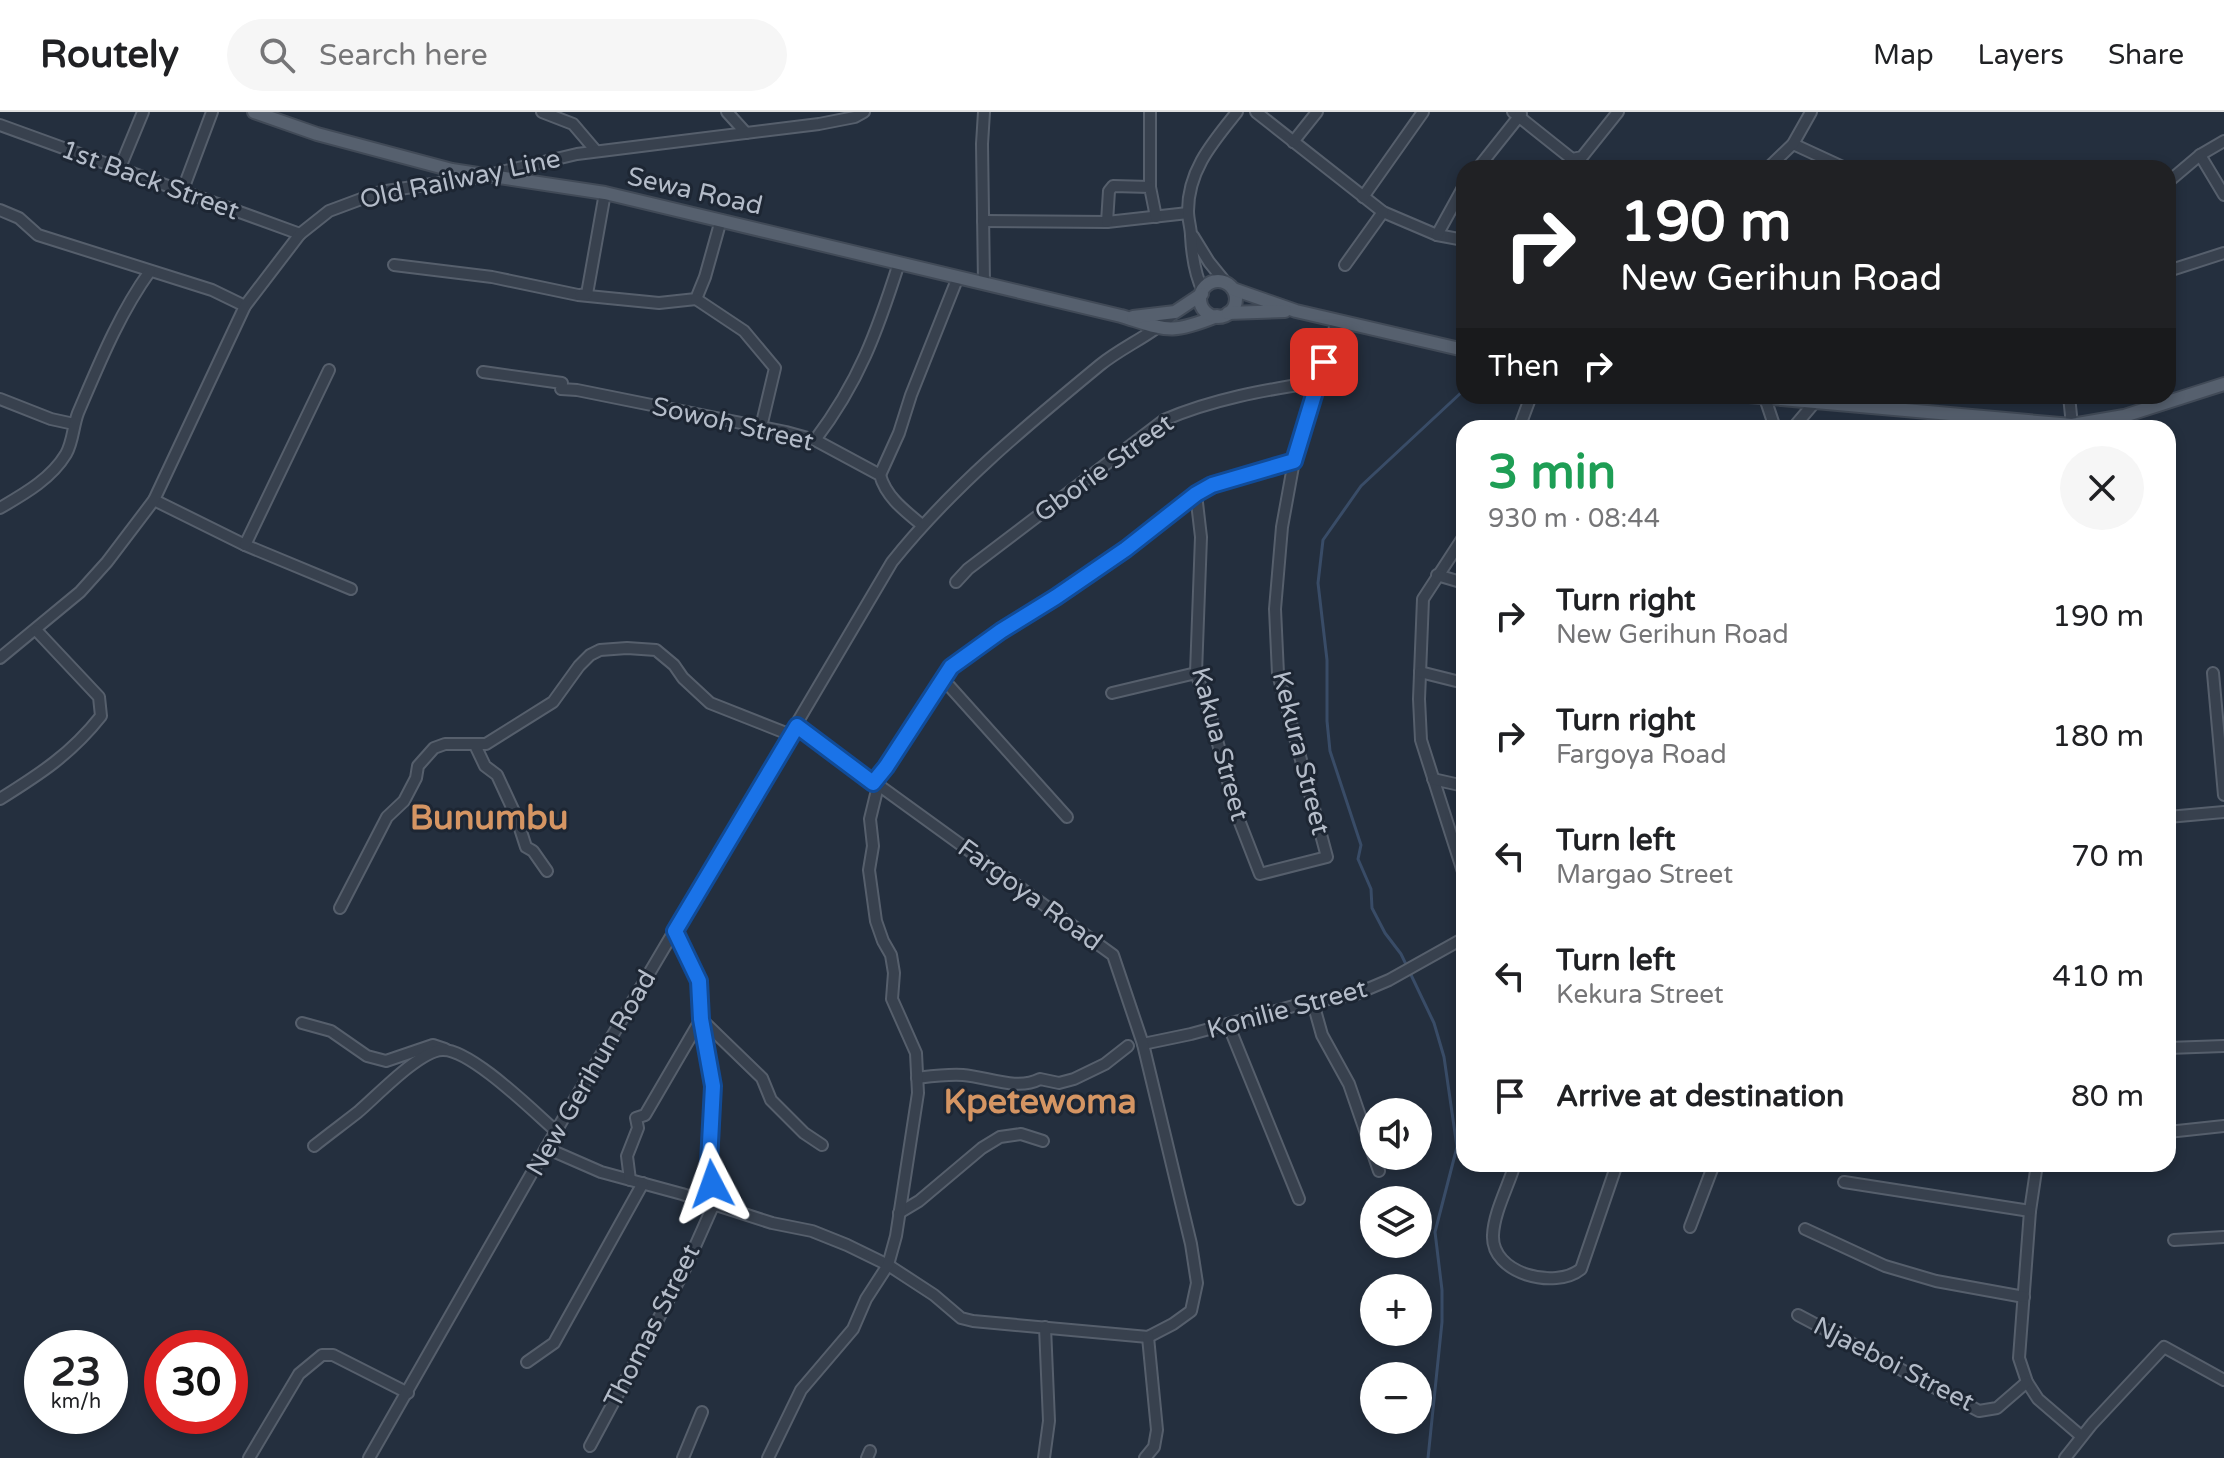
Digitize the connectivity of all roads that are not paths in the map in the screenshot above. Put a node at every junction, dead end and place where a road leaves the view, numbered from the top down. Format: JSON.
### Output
{"nodes":[{"id":1,"x":143,"y":112,"type":"edge"},
{"id":2,"x":212,"y":112,"type":"edge"},
{"id":3,"x":254,"y":112,"type":"edge"},
{"id":4,"x":542,"y":112,"type":"edge"},
{"id":5,"x":727,"y":112,"type":"edge"},
{"id":6,"x":864,"y":112,"type":"edge"},
{"id":7,"x":984,"y":112,"type":"edge"},
{"id":8,"x":1150,"y":112,"type":"edge"},
{"id":9,"x":1237,"y":112,"type":"edge"},
{"id":10,"x":1256,"y":112,"type":"edge"},
{"id":11,"x":1317,"y":112,"type":"edge"},
{"id":12,"x":1423,"y":112,"type":"edge"},
{"id":13,"x":1618,"y":112,"type":"edge"},
{"id":14,"x":1811,"y":112,"type":"edge"},
{"id":15,"x":1518,"y":113,"type":"edge"},
{"id":16,"x":0,"y":125,"type":"edge"},
{"id":17,"x":746,"y":133,"type":"junction"},
{"id":18,"x":2224,"y":141,"type":"edge"},
{"id":19,"x":1293,"y":142,"type":"junction"},
{"id":20,"x":1793,"y":144,"type":"junction"},
{"id":21,"x":596,"y":151,"type":"junction"},
{"id":22,"x":2200,"y":155,"type":"junction"},
{"id":23,"x":1484,"y":160,"type":"edge"},
{"id":24,"x":1776,"y":160,"type":"edge"},
{"id":25,"x":1828,"y":160,"type":"edge"},
{"id":26,"x":119,"y":170,"type":"junction"},
{"id":27,"x":2176,"y":175,"type":"edge"},
{"id":28,"x":484,"y":176,"type":"junction"},
{"id":29,"x":1150,"y":187,"type":"junction"},
{"id":30,"x":182,"y":192,"type":"junction"},
{"id":31,"x":605,"y":193,"type":"junction"},
{"id":32,"x":2224,"y":195,"type":"edge"},
{"id":33,"x":1363,"y":197,"type":"junction"},
{"id":34,"x":1456,"y":201,"type":"edge"},
{"id":35,"x":0,"y":210,"type":"edge"},
{"id":36,"x":1383,"y":212,"type":"junction"},
{"id":37,"x":1188,"y":213,"type":"junction"},
{"id":38,"x":1156,"y":217,"type":"junction"},
{"id":39,"x":721,"y":220,"type":"junction"},
{"id":40,"x":983,"y":221,"type":"junction"},
{"id":41,"x":1107,"y":222,"type":"junction"},
{"id":42,"x":1191,"y":231,"type":"junction"},
{"id":43,"x":300,"y":234,"type":"junction"},
{"id":44,"x":1437,"y":235,"type":"junction"},
{"id":45,"x":1456,"y":239,"type":"edge"},
{"id":46,"x":2224,"y":253,"type":"edge"},
{"id":47,"x":899,"y":263,"type":"junction"},
{"id":48,"x":394,"y":265,"type":"dead end"},
{"id":49,"x":1345,"y":265,"type":"dead end"},
{"id":50,"x":2176,"y":268,"type":"edge"},
{"id":51,"x":150,"y":271,"type":"junction"},
{"id":52,"x":958,"y":277,"type":"junction"},
{"id":53,"x":984,"y":283,"type":"junction"},
{"id":54,"x":1230,"y":286,"type":"junction"},
{"id":55,"x":1202,"y":293,"type":"junction"},
{"id":56,"x":578,"y":295,"type":"junction"},
{"id":57,"x":696,"y":299,"type":"junction"},
{"id":58,"x":245,"y":306,"type":"junction"},
{"id":59,"x":1296,"y":311,"type":"junction"},
{"id":60,"x":1175,"y":312,"type":"junction"},
{"id":61,"x":1222,"y":315,"type":"junction"},
{"id":62,"x":1126,"y":317,"type":"junction"},
{"id":63,"x":1337,"y":321,"type":"junction"},
{"id":64,"x":1159,"y":329,"type":"junction"},
{"id":65,"x":1456,"y":348,"type":"edge"},
{"id":66,"x":329,"y":370,"type":"dead end"},
{"id":67,"x":483,"y":372,"type":"dead end"},
{"id":68,"x":1317,"y":382,"type":"junction"},
{"id":69,"x":2224,"y":384,"type":"edge"},
{"id":70,"x":0,"y":399,"type":"edge"},
{"id":71,"x":2176,"y":399,"type":"edge"},
{"id":72,"x":1813,"y":404,"type":"edge"},
{"id":73,"x":1835,"y":404,"type":"edge"},
{"id":74,"x":2162,"y":404,"type":"edge"},
{"id":75,"x":1800,"y":420,"type":"edge"},
{"id":76,"x":1993,"y":420,"type":"edge"},
{"id":77,"x":2101,"y":420,"type":"edge"},
{"id":78,"x":74,"y":424,"type":"junction"},
{"id":79,"x":761,"y":427,"type":"junction"},
{"id":80,"x":815,"y":440,"type":"junction"},
{"id":81,"x":1294,"y":461,"type":"junction"},
{"id":82,"x":880,"y":475,"type":"junction"},
{"id":83,"x":1196,"y":494,"type":"junction"},
{"id":84,"x":154,"y":500,"type":"junction"},
{"id":85,"x":0,"y":508,"type":"edge"},
{"id":86,"x":922,"y":525,"type":"junction"},
{"id":87,"x":245,"y":545,"type":"junction"},
{"id":88,"x":1456,"y":548,"type":"edge"},
{"id":89,"x":1437,"y":575,"type":"junction"},
{"id":90,"x":1456,"y":581,"type":"edge"},
{"id":91,"x":956,"y":582,"type":"dead end"},
{"id":92,"x":351,"y":589,"type":"dead end"},
{"id":93,"x":36,"y":630,"type":"junction"},
{"id":94,"x":0,"y":658,"type":"edge"},
{"id":95,"x":1420,"y":672,"type":"junction"},
{"id":96,"x":1196,"y":673,"type":"junction"},
{"id":97,"x":2213,"y":673,"type":"dead end"},
{"id":98,"x":943,"y":679,"type":"junction"},
{"id":99,"x":1456,"y":681,"type":"edge"},
{"id":100,"x":1112,"y":693,"type":"dead end"},
{"id":101,"x":794,"y":731,"type":"junction"},
{"id":102,"x":475,"y":745,"type":"junction"},
{"id":103,"x":1433,"y":779,"type":"junction"},
{"id":104,"x":1456,"y":784,"type":"edge"},
{"id":105,"x":875,"y":785,"type":"junction"},
{"id":106,"x":2224,"y":795,"type":"edge"},
{"id":107,"x":0,"y":799,"type":"edge"},
{"id":108,"x":2224,"y":812,"type":"edge"},
{"id":109,"x":2176,"y":816,"type":"edge"},
{"id":110,"x":1067,"y":817,"type":"dead end"},
{"id":111,"x":1456,"y":850,"type":"edge"},
{"id":112,"x":1327,"y":857,"type":"joint"},
{"id":113,"x":547,"y":871,"type":"dead end"},
{"id":114,"x":340,"y":908,"type":"dead end"},
{"id":115,"x":675,"y":931,"type":"junction"},
{"id":116,"x":1456,"y":942,"type":"edge"},
{"id":117,"x":1313,"y":1003,"type":"junction"},
{"id":118,"x":701,"y":1019,"type":"junction"},
{"id":119,"x":302,"y":1023,"type":"dead end"},
{"id":120,"x":1228,"y":1024,"type":"junction"},
{"id":121,"x":1143,"y":1044,"type":"junction"},
{"id":122,"x":1128,"y":1046,"type":"dead end"},
{"id":123,"x":2224,"y":1046,"type":"edge"},
{"id":124,"x":2176,"y":1048,"type":"edge"},
{"id":125,"x":455,"y":1052,"type":"junction"},
{"id":126,"x":917,"y":1078,"type":"junction"},
{"id":127,"x":2224,"y":1126,"type":"edge"},
{"id":128,"x":2176,"y":1131,"type":"edge"},
{"id":129,"x":557,"y":1132,"type":"junction"},
{"id":130,"x":1043,"y":1141,"type":"dead end"},
{"id":131,"x":822,"y":1145,"type":"dead end"},
{"id":132,"x":314,"y":1146,"type":"dead end"},
{"id":133,"x":546,"y":1148,"type":"junction"},
{"id":134,"x":1379,"y":1171,"type":"dead end"},
{"id":135,"x":1512,"y":1172,"type":"edge"},
{"id":136,"x":1614,"y":1172,"type":"edge"},
{"id":137,"x":1711,"y":1172,"type":"edge"},
{"id":138,"x":2036,"y":1172,"type":"edge"},
{"id":139,"x":630,"y":1180,"type":"junction"},
{"id":140,"x":1844,"y":1182,"type":"dead end"},
{"id":141,"x":643,"y":1183,"type":"junction"},
{"id":142,"x":1299,"y":1199,"type":"dead end"},
{"id":143,"x":714,"y":1206,"type":"junction"},
{"id":144,"x":2030,"y":1211,"type":"junction"},
{"id":145,"x":899,"y":1213,"type":"junction"},
{"id":146,"x":1690,"y":1227,"type":"dead end"},
{"id":147,"x":1805,"y":1229,"type":"dead end"},
{"id":148,"x":2224,"y":1237,"type":"edge"},
{"id":149,"x":2174,"y":1240,"type":"dead end"},
{"id":150,"x":888,"y":1265,"type":"junction"},
{"id":151,"x":2024,"y":1297,"type":"junction"},
{"id":152,"x":1798,"y":1315,"type":"dead end"},
{"id":153,"x":1045,"y":1327,"type":"junction"},
{"id":154,"x":1148,"y":1337,"type":"junction"},
{"id":155,"x":527,"y":1362,"type":"dead end"},
{"id":156,"x":2224,"y":1380,"type":"edge"},
{"id":157,"x":2027,"y":1382,"type":"junction"},
{"id":158,"x":408,"y":1393,"type":"junction"},
{"id":159,"x":702,"y":1412,"type":"dead end"},
{"id":160,"x":2081,"y":1436,"type":"junction"},
{"id":161,"x":590,"y":1446,"type":"dead end"},
{"id":162,"x":249,"y":1458,"type":"edge"},
{"id":163,"x":369,"y":1458,"type":"edge"},
{"id":164,"x":683,"y":1458,"type":"edge"},
{"id":165,"x":768,"y":1458,"type":"edge"},
{"id":166,"x":1044,"y":1458,"type":"edge"},
{"id":167,"x":1145,"y":1458,"type":"edge"},
{"id":168,"x":2065,"y":1458,"type":"edge"}],
"edges":[{"from":1,"to":26,"type":"street"},
{"from":2,"to":30,"type":"street"},
{"from":3,"to":28,"type":"main road","name":"Sewa Road"},
{"from":4,"to":21,"type":"street"},
{"from":5,"to":17,"type":"street"},
{"from":6,"to":17,"type":"street","name":"Old Railway Line"},
{"from":7,"to":40,"type":"street"},
{"from":8,"to":29,"type":"street"},
{"from":9,"to":37,"type":"street"},
{"from":10,"to":19,"type":"street"},
{"from":11,"to":19,"type":"street"},
{"from":12,"to":33,"type":"street"},
{"from":13,"to":15,"type":"street"},
{"from":14,"to":20,"type":"street"},
{"from":15,"to":23,"type":"street"},
{"from":16,"to":26,"type":"street","name":"1st Back Street"},
{"from":17,"to":21,"type":"street","name":"Old Railway Line"},
{"from":18,"to":22,"type":"street"},
{"from":19,"to":33,"type":"street"},
{"from":20,"to":24,"type":"street"},
{"from":20,"to":25,"type":"street"},
{"from":21,"to":28,"type":"street","name":"Old Railway Line"},
{"from":22,"to":27,"type":"street"},
{"from":22,"to":32,"type":"street"},
{"from":26,"to":30,"type":"street","name":"1st Back Street"},
{"from":28,"to":31,"type":"main road","name":"Sewa Road"},
{"from":28,"to":43,"type":"street","name":"Old Railway Line"},
{"from":29,"to":38,"type":"street"},
{"from":29,"to":41,"type":"street"},
{"from":30,"to":43,"type":"street","name":"1st Back Street"},
{"from":31,"to":39,"type":"main road","name":"Sewa Road"},
{"from":31,"to":56,"type":"street"},
{"from":33,"to":36,"type":"street"},
{"from":34,"to":44,"type":"street"},
{"from":35,"to":51,"type":"street"},
{"from":36,"to":44,"type":"street"},
{"from":36,"to":49,"type":"street"},
{"from":37,"to":38,"type":"street"},
{"from":37,"to":42,"type":"street"},
{"from":38,"to":41,"type":"street"},
{"from":39,"to":47,"type":"main road","name":"Sewa Road"},
{"from":39,"to":57,"type":"street"},
{"from":40,"to":41,"type":"street"},
{"from":40,"to":53,"type":"street"},
{"from":42,"to":54,"type":"street"},
{"from":42,"to":55,"type":"street"},
{"from":43,"to":58,"type":"street","name":"Old Railway Line"},
{"from":44,"to":45,"type":"street"},
{"from":46,"to":50,"type":"street"},
{"from":47,"to":52,"type":"main road","name":"Sewa Road"},
{"from":47,"to":80,"type":"street"},
{"from":48,"to":56,"type":"street"},
{"from":51,"to":58,"type":"street"},
{"from":51,"to":78,"type":"street"},
{"from":52,"to":53,"type":"main road","name":"Sewa Road"},
{"from":52,"to":82,"type":"street"},
{"from":53,"to":62,"type":"main road","name":"Sewa Road"},
{"from":54,"to":55,"type":"main road"},
{"from":54,"to":59,"type":"main road"},
{"from":54,"to":61,"type":"main road"},
{"from":55,"to":60,"type":"main road"},
{"from":55,"to":61,"type":"main road"},
{"from":56,"to":57,"type":"street"},
{"from":57,"to":79,"type":"street"},
{"from":58,"to":84,"type":"street","name":"Old Railway Line"},
{"from":59,"to":61,"type":"main road"},
{"from":59,"to":63,"type":"main road"},
{"from":60,"to":62,"type":"main road"},
{"from":60,"to":64,"type":"street","name":"New Gerihun Road"},
{"from":61,"to":64,"type":"main road"},
{"from":62,"to":64,"type":"main road"},
{"from":63,"to":65,"type":"main road"},
{"from":63,"to":68,"type":"street","name":"Kekura Street"},
{"from":64,"to":86,"type":"street","name":"New Gerihun Road"},
{"from":66,"to":87,"type":"street"},
{"from":67,"to":79,"type":"street","name":"Sowoh Street"},
{"from":68,"to":81,"type":"street","name":"Kekura Street"},
{"from":68,"to":91,"type":"street","name":"Gborie Street"},
{"from":69,"to":71,"type":"main road"},
{"from":70,"to":78,"type":"street"},
{"from":72,"to":75,"type":"street"},
{"from":73,"to":76,"type":"main road"},
{"from":74,"to":77,"type":"main road"},
{"from":78,"to":85,"type":"street"},
{"from":79,"to":80,"type":"street","name":"Sowoh Street"},
{"from":80,"to":82,"type":"street","name":"Sowoh Street"},
{"from":81,"to":83,"type":"street"},
{"from":81,"to":112,"type":"street","name":"Kekura Street"},
{"from":82,"to":86,"type":"street","name":"Sowoh Street"},
{"from":83,"to":96,"type":"street","name":"Kakua Street"},
{"from":83,"to":98,"type":"street"},
{"from":84,"to":87,"type":"street"},
{"from":84,"to":93,"type":"street","name":"Old Railway Line"},
{"from":86,"to":101,"type":"street","name":"New Gerihun Road"},
{"from":87,"to":92,"type":"street"},
{"from":88,"to":89,"type":"street"},
{"from":89,"to":90,"type":"street"},
{"from":89,"to":95,"type":"street"},
{"from":93,"to":94,"type":"street","name":"Old Railway Line"},
{"from":93,"to":107,"type":"street"},
{"from":95,"to":99,"type":"street"},
{"from":95,"to":103,"type":"street"},
{"from":96,"to":100,"type":"street"},
{"from":96,"to":112,"type":"street","name":"Kakua Street"},
{"from":97,"to":106,"type":"street"},
{"from":98,"to":105,"type":"street"},
{"from":98,"to":110,"type":"street"},
{"from":101,"to":102,"type":"street","name":"Fargoya Road"},
{"from":101,"to":105,"type":"street","name":"Fargoya Road"},
{"from":101,"to":115,"type":"street","name":"New Gerihun Road"},
{"from":102,"to":113,"type":"street"},
{"from":102,"to":114,"type":"street"},
{"from":103,"to":104,"type":"street"},
{"from":103,"to":111,"type":"street"},
{"from":105,"to":121,"type":"street","name":"Fargoya Road"},
{"from":105,"to":126,"type":"street"},
{"from":108,"to":109,"type":"street"},
{"from":115,"to":118,"type":"street"},
{"from":115,"to":129,"type":"street","name":"New Gerihun Road"},
{"from":116,"to":117,"type":"street","name":"Konilie Street"},
{"from":117,"to":120,"type":"street","name":"Konilie Street"},
{"from":117,"to":134,"type":"street"},
{"from":118,"to":131,"type":"street"},
{"from":118,"to":139,"type":"street"},
{"from":118,"to":143,"type":"street"},
{"from":119,"to":125,"type":"street"},
{"from":120,"to":121,"type":"street","name":"Konilie Street"},
{"from":120,"to":142,"type":"street"},
{"from":121,"to":154,"type":"street","name":"Fargoya Road"},
{"from":122,"to":126,"type":"street"},
{"from":123,"to":124,"type":"street"},
{"from":125,"to":129,"type":"street"},
{"from":125,"to":132,"type":"street"},
{"from":126,"to":145,"type":"street"},
{"from":127,"to":128,"type":"street"},
{"from":129,"to":133,"type":"street","name":"New Gerihun Road"},
{"from":130,"to":145,"type":"street"},
{"from":133,"to":139,"type":"street"},
{"from":133,"to":158,"type":"street","name":"New Gerihun Road"},
{"from":135,"to":136,"type":"street"},
{"from":137,"to":146,"type":"street"},
{"from":138,"to":144,"type":"street"},
{"from":139,"to":141,"type":"street"},
{"from":140,"to":144,"type":"street"},
{"from":141,"to":143,"type":"street"},
{"from":141,"to":155,"type":"street"},
{"from":143,"to":150,"type":"street"},
{"from":143,"to":161,"type":"street","name":"Thomas Street"},
{"from":144,"to":151,"type":"street"},
{"from":145,"to":150,"type":"street"},
{"from":147,"to":151,"type":"street"},
{"from":148,"to":149,"type":"street"},
{"from":150,"to":153,"type":"street"},
{"from":150,"to":165,"type":"street"},
{"from":151,"to":157,"type":"street"},
{"from":152,"to":157,"type":"street","name":"Njaeboi Street"},
{"from":153,"to":154,"type":"street"},
{"from":153,"to":166,"type":"street"},
{"from":154,"to":167,"type":"street"},
{"from":156,"to":160,"type":"street"},
{"from":157,"to":160,"type":"street"},
{"from":158,"to":162,"type":"street"},
{"from":158,"to":163,"type":"street","name":"New Gerihun Road"},
{"from":159,"to":164,"type":"street"},
{"from":160,"to":168,"type":"street"}]}
